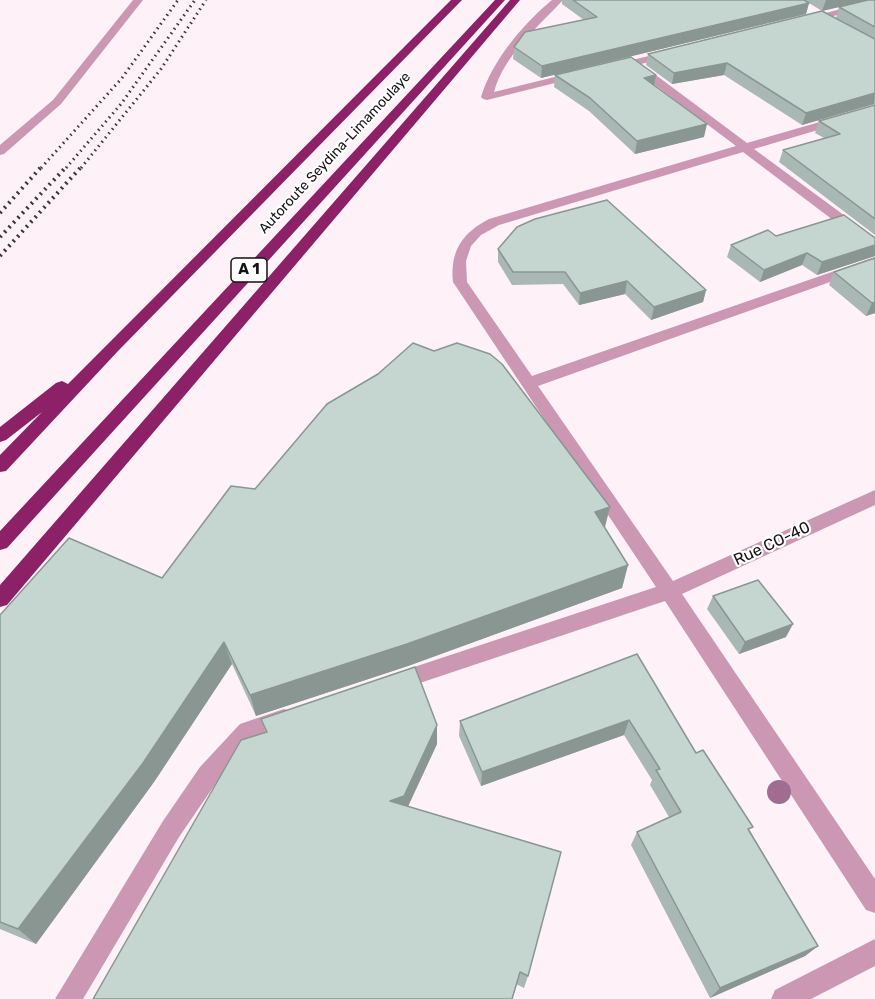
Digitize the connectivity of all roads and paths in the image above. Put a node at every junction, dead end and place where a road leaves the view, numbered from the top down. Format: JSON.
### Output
{"nodes":[{"id":1,"x":138,"y":0,"type":"edge"},
{"id":2,"x":457,"y":0,"type":"edge"},
{"id":3,"x":500,"y":0,"type":"edge"},
{"id":4,"x":515,"y":0,"type":"edge"},
{"id":5,"x":558,"y":0,"type":"edge"},
{"id":6,"x":875,"y":3,"type":"edge"},
{"id":7,"x":801,"y":6,"type":"edge"},
{"id":8,"x":820,"y":16,"type":"junction"},
{"id":9,"x":787,"y":25,"type":"edge"},
{"id":10,"x":839,"y":27,"type":"edge"},
{"id":11,"x":676,"y":52,"type":"edge"},
{"id":12,"x":632,"y":63,"type":"junction"},
{"id":13,"x":875,"y":109,"type":"edge"},
{"id":14,"x":745,"y":147,"type":"junction"},
{"id":15,"x":0,"y":151,"type":"edge"},
{"id":16,"x":875,"y":245,"type":"edge"},
{"id":17,"x":875,"y":261,"type":"edge"},
{"id":18,"x":113,"y":347,"type":"junction"},
{"id":19,"x":530,"y":383,"type":"junction"},
{"id":20,"x":0,"y":436,"type":"edge"},
{"id":21,"x":0,"y":465,"type":"edge"},
{"id":22,"x":875,"y":497,"type":"edge"},
{"id":23,"x":0,"y":543,"type":"edge"},
{"id":24,"x":669,"y":591,"type":"junction"},
{"id":25,"x":0,"y":599,"type":"edge"},
{"id":26,"x":373,"y":689,"type":"edge"},
{"id":27,"x":305,"y":712,"type":"edge"},
{"id":28,"x":875,"y":902,"type":"edge"},
{"id":29,"x":875,"y":952,"type":"edge"},
{"id":30,"x":68,"y":999,"type":"edge"},
{"id":31,"x":784,"y":999,"type":"edge"}],
"edges":[{"from":1,"to":15,"type":"street"},
{"from":2,"to":18,"type":"highway","name":"Autoroute Seydina-Limamoulaye","number":"A 1"},
{"from":3,"to":23,"type":"highway","name":"Autoroute Seydina-Limamoulaye","number":"A 1"},
{"from":4,"to":25,"type":"highway"},
{"from":5,"to":12,"type":"street"},
{"from":6,"to":8,"type":"street"},
{"from":7,"to":8,"type":"street"},
{"from":8,"to":9,"type":"street"},
{"from":8,"to":10,"type":"street"},
{"from":11,"to":12,"type":"street"},
{"from":12,"to":14,"type":"street"},
{"from":13,"to":14,"type":"street"},
{"from":14,"to":16,"type":"street"},
{"from":14,"to":19,"type":"street"},
{"from":17,"to":19,"type":"street"},
{"from":18,"to":20,"type":"highway"},
{"from":18,"to":21,"type":"highway","name":"Autoroute Seydina-Limamoulaye","number":"A 1"},
{"from":19,"to":24,"type":"street"},
{"from":22,"to":24,"type":"street","name":"Rue CO-40"},
{"from":24,"to":26,"type":"street","name":"Rue CO-40"},
{"from":24,"to":28,"type":"street"},
{"from":27,"to":30,"type":"street"},
{"from":29,"to":31,"type":"street"}]}
